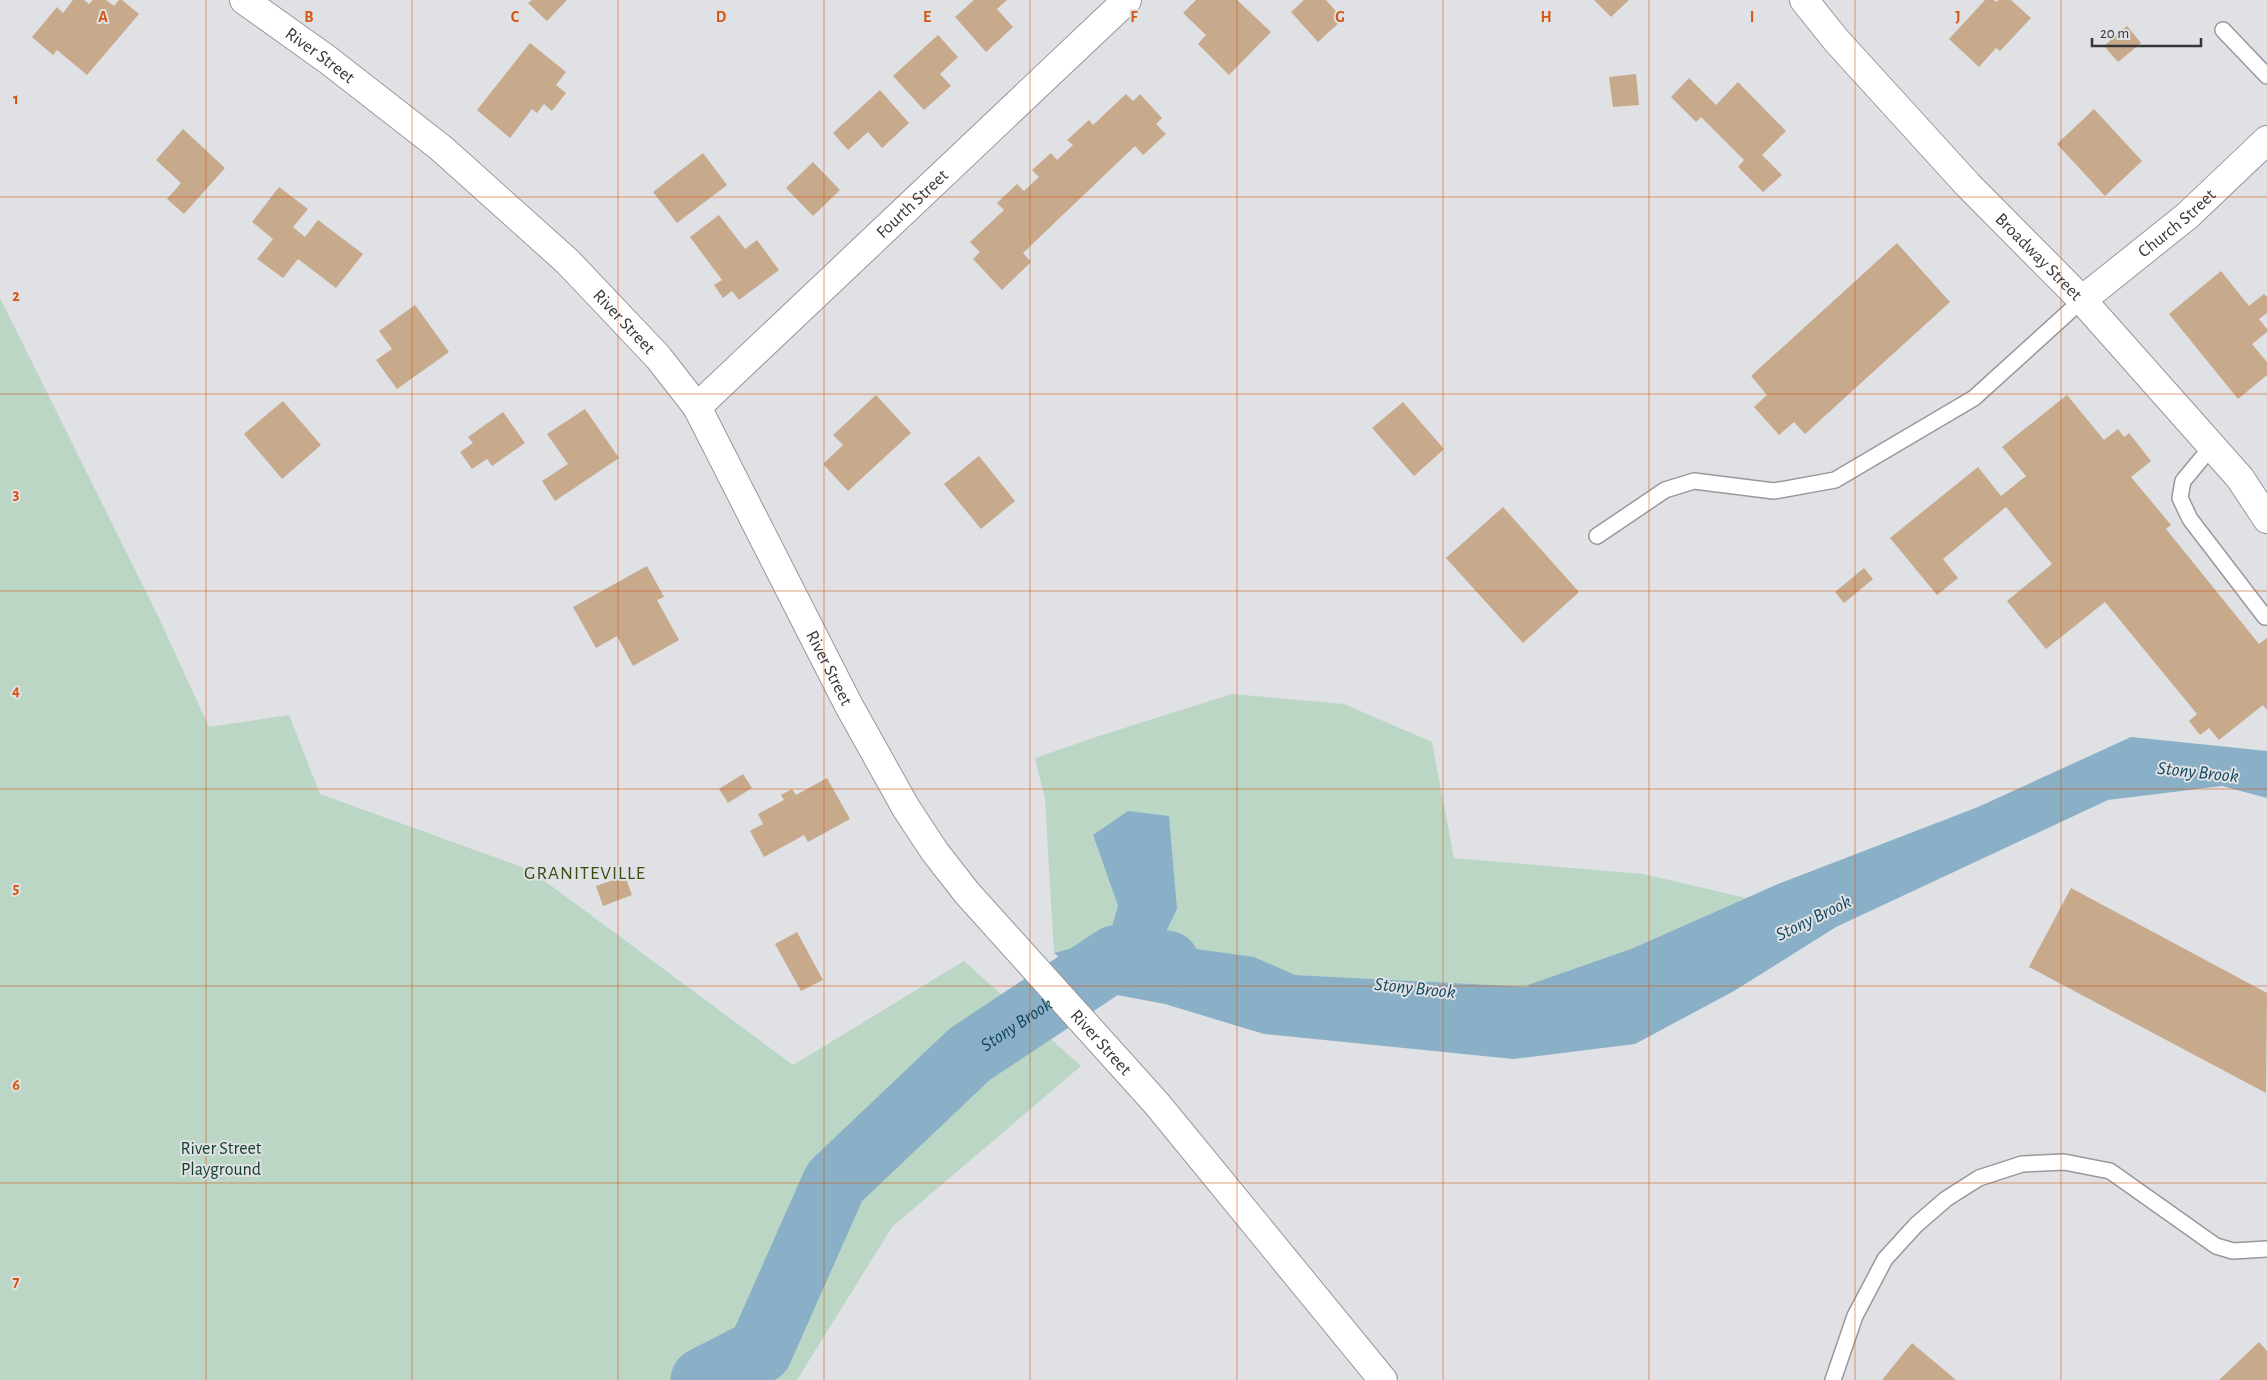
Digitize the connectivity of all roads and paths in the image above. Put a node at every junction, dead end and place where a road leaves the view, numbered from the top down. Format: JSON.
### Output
{"nodes":[{"id":1,"x":244,"y":0,"type":"edge"},
{"id":2,"x":1127,"y":0,"type":"edge"},
{"id":3,"x":1804,"y":0,"type":"edge"},
{"id":4,"x":2223,"y":30,"type":"dead end"},
{"id":5,"x":2267,"y":76,"type":"edge"},
{"id":6,"x":2267,"y":140,"type":"edge"},
{"id":7,"x":2082,"y":300,"type":"junction"},
{"id":8,"x":697,"y":407,"type":"junction"},
{"id":9,"x":2212,"y":446,"type":"junction"},
{"id":10,"x":2267,"y":519,"type":"edge"},
{"id":11,"x":1597,"y":536,"type":"dead end"},
{"id":12,"x":2265,"y":617,"type":"dead end"},
{"id":13,"x":2267,"y":1249,"type":"edge"},
{"id":14,"x":1383,"y":1380,"type":"edge"},
{"id":15,"x":1833,"y":1380,"type":"edge"}],
"edges":[{"from":1,"to":8,"type":"main road","name":"River Street"},
{"from":2,"to":8,"type":"main road","name":"Fourth Street"},
{"from":3,"to":7,"type":"main road","name":"Broadway Street"},
{"from":4,"to":5,"type":"lane"},
{"from":6,"to":7,"type":"main road","name":"Church Street"},
{"from":7,"to":9,"type":"main road","name":"Broadway Street"},
{"from":7,"to":11,"type":"lane"},
{"from":8,"to":14,"type":"main road","name":"River Street"},
{"from":9,"to":10,"type":"main road","name":"Broadway Street"},
{"from":9,"to":12,"type":"lane"},
{"from":13,"to":15,"type":"lane"}]}
